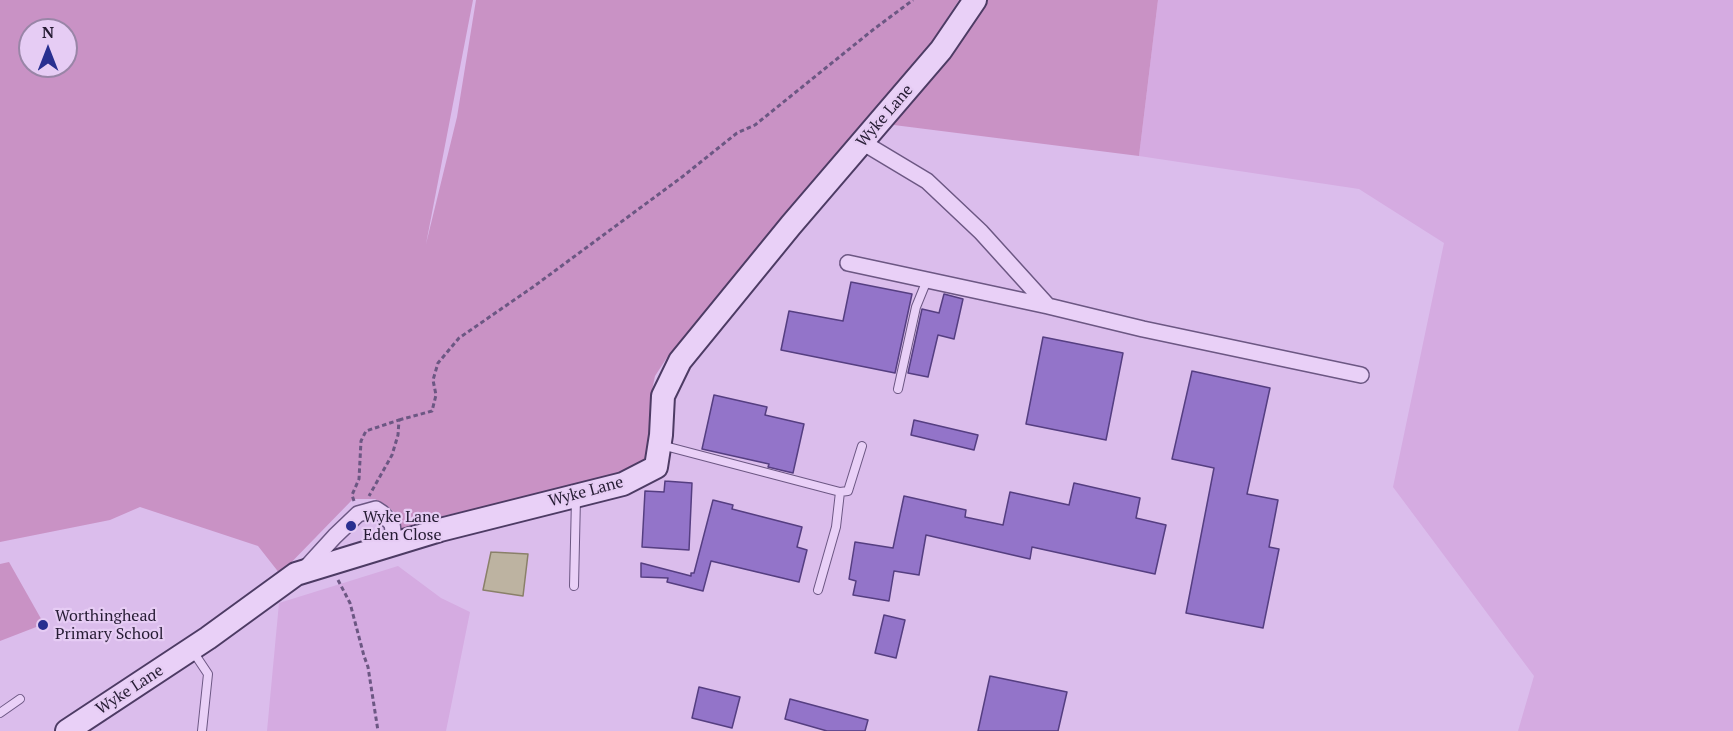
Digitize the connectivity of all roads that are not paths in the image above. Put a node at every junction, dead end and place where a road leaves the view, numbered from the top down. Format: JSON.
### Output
{"nodes":[{"id":1,"x":975,"y":0,"type":"edge"},
{"id":2,"x":862,"y":142,"type":"junction"},
{"id":3,"x":848,"y":263,"type":"dead end"},
{"id":4,"x":927,"y":280,"type":"junction"},
{"id":5,"x":1048,"y":306,"type":"junction"},
{"id":6,"x":1361,"y":375,"type":"dead end"},
{"id":7,"x":898,"y":389,"type":"dead end"},
{"id":8,"x":660,"y":444,"type":"junction"},
{"id":9,"x":862,"y":446,"type":"dead end"},
{"id":10,"x":840,"y":492,"type":"junction"},
{"id":11,"x":576,"y":496,"type":"junction"},
{"id":12,"x":395,"y":544,"type":"junction"},
{"id":13,"x":302,"y":573,"type":"junction"},
{"id":14,"x":574,"y":586,"type":"dead end"},
{"id":15,"x":818,"y":590,"type":"dead end"},
{"id":16,"x":192,"y":649,"type":"junction"},
{"id":17,"x":20,"y":699,"type":"dead end"},
{"id":18,"x":0,"y":713,"type":"edge"},
{"id":19,"x":67,"y":731,"type":"edge"},
{"id":20,"x":202,"y":731,"type":"edge"}],
"edges":[{"from":1,"to":2,"type":"street","name":"Wyke Lane"},
{"from":2,"to":5,"type":"street"},
{"from":2,"to":8,"type":"street","name":"Wyke Lane"},
{"from":3,"to":4,"type":"street"},
{"from":4,"to":5,"type":"street"},
{"from":4,"to":7,"type":"lane"},
{"from":5,"to":6,"type":"street"},
{"from":8,"to":10,"type":"lane"},
{"from":8,"to":11,"type":"street","name":"Wyke Lane"},
{"from":9,"to":10,"type":"lane"},
{"from":10,"to":15,"type":"lane"},
{"from":11,"to":12,"type":"street","name":"Wyke Lane"},
{"from":11,"to":14,"type":"lane"},
{"from":12,"to":13,"type":"street","name":"Wyke Lane"},
{"from":12,"to":13,"type":"street"},
{"from":13,"to":16,"type":"street","name":"Wyke Lane"},
{"from":16,"to":19,"type":"street","name":"Wyke Lane"},
{"from":16,"to":20,"type":"lane"},
{"from":17,"to":18,"type":"lane"}]}
